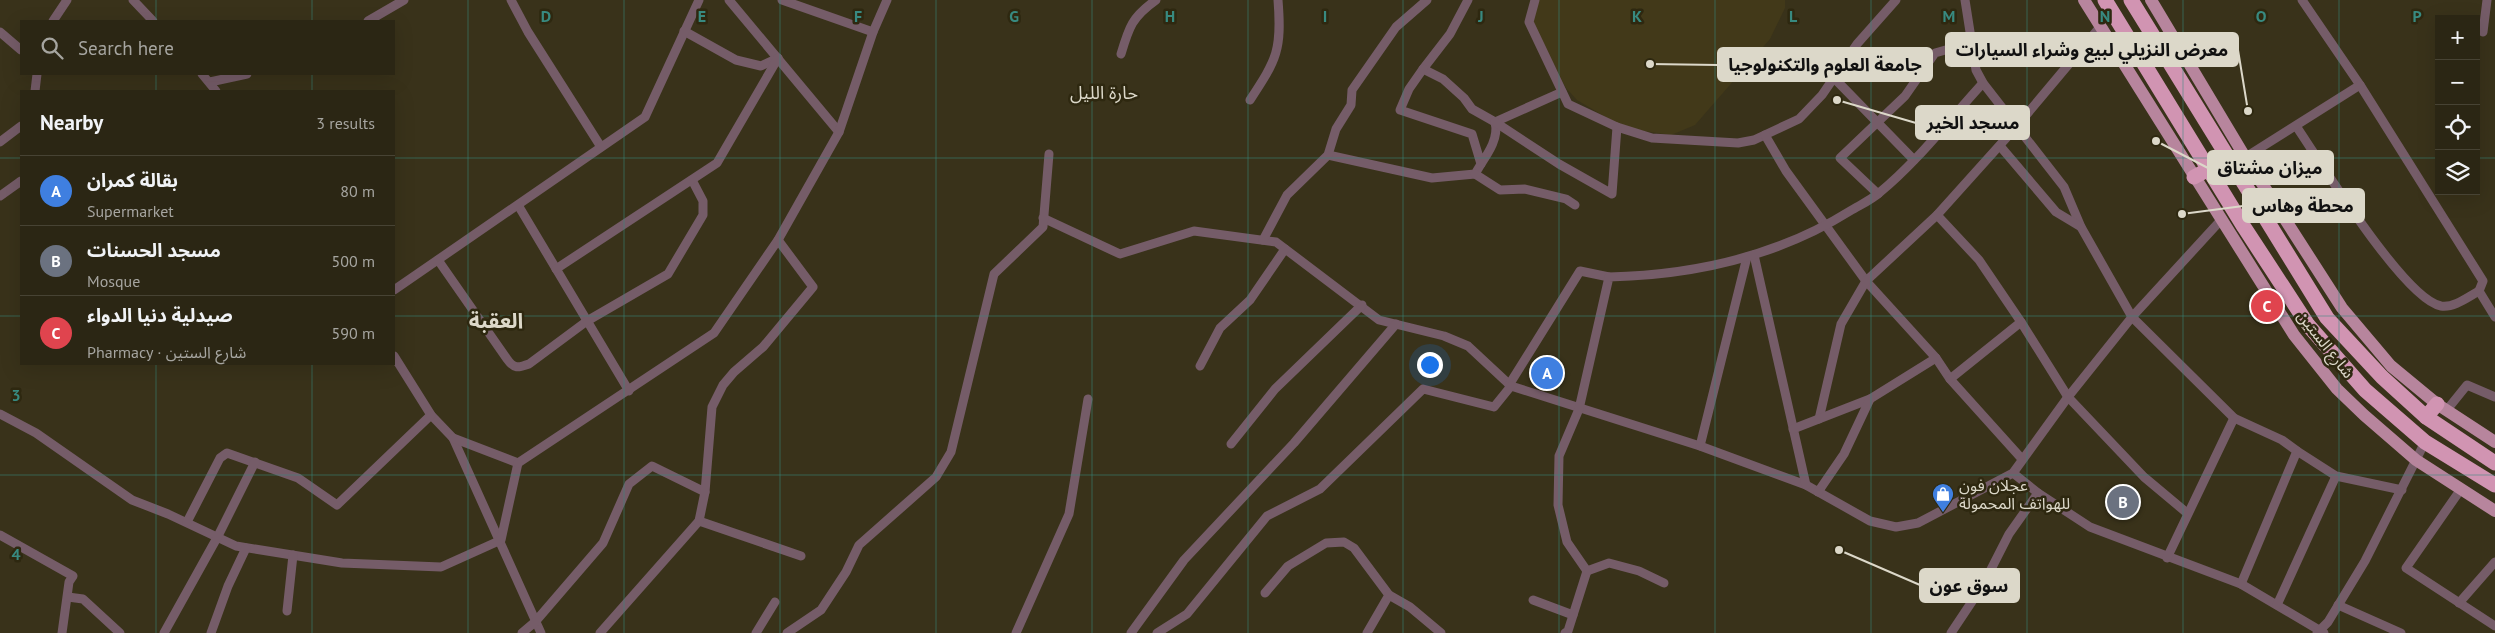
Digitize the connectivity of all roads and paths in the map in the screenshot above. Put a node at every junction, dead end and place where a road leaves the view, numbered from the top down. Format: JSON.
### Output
{"nodes":[{"id":1,"x":67,"y":0,"type":"edge"},
{"id":2,"x":132,"y":0,"type":"edge"},
{"id":3,"x":404,"y":0,"type":"edge"},
{"id":4,"x":512,"y":0,"type":"edge"},
{"id":5,"x":699,"y":0,"type":"edge"},
{"id":6,"x":729,"y":0,"type":"edge"},
{"id":7,"x":887,"y":0,"type":"edge"},
{"id":8,"x":1156,"y":0,"type":"edge"},
{"id":9,"x":1278,"y":0,"type":"edge"},
{"id":10,"x":1427,"y":0,"type":"edge"},
{"id":11,"x":1468,"y":0,"type":"edge"},
{"id":12,"x":1896,"y":0,"type":"edge"},
{"id":13,"x":2084,"y":0,"type":"edge"},
{"id":14,"x":2106,"y":0,"type":"edge"},
{"id":15,"x":2131,"y":0,"type":"edge"},
{"id":16,"x":2151,"y":0,"type":"edge"},
{"id":17,"x":2302,"y":0,"type":"edge"},
{"id":18,"x":2487,"y":0,"type":"edge"},
{"id":19,"x":787,"y":1,"type":"edge"},
{"id":20,"x":1532,"y":1,"type":"edge"},
{"id":21,"x":1968,"y":1,"type":"edge"},
{"id":22,"x":54,"y":20,"type":"edge"},
{"id":23,"x":152,"y":20,"type":"edge"},
{"id":24,"x":370,"y":20,"type":"edge"},
{"id":25,"x":2100,"y":26,"type":"junction"},
{"id":26,"x":684,"y":31,"type":"junction"},
{"id":27,"x":0,"y":32,"type":"edge"},
{"id":28,"x":873,"y":32,"type":"junction"},
{"id":29,"x":2482,"y":32,"type":"dead end"},
{"id":30,"x":1970,"y":43,"type":"junction"},
{"id":31,"x":20,"y":49,"type":"edge"},
{"id":32,"x":1121,"y":54,"type":"dead end"},
{"id":33,"x":778,"y":58,"type":"junction"},
{"id":34,"x":1423,"y":69,"type":"junction"},
{"id":35,"x":37,"y":75,"type":"edge"},
{"id":36,"x":203,"y":75,"type":"edge"},
{"id":37,"x":242,"y":75,"type":"edge"},
{"id":38,"x":1834,"y":78,"type":"junction"},
{"id":39,"x":210,"y":82,"type":"junction"},
{"id":40,"x":1983,"y":83,"type":"junction"},
{"id":41,"x":2360,"y":85,"type":"junction"},
{"id":42,"x":35,"y":90,"type":"edge"},
{"id":43,"x":215,"y":90,"type":"edge"},
{"id":44,"x":1562,"y":92,"type":"junction"},
{"id":45,"x":1250,"y":100,"type":"dead end"},
{"id":46,"x":1495,"y":122,"type":"junction"},
{"id":47,"x":1877,"y":124,"type":"junction"},
{"id":48,"x":2017,"y":126,"type":"junction"},
{"id":49,"x":2296,"y":126,"type":"junction"},
{"id":50,"x":20,"y":127,"type":"edge"},
{"id":51,"x":1617,"y":127,"type":"junction"},
{"id":52,"x":840,"y":132,"type":"junction"},
{"id":53,"x":1765,"y":135,"type":"junction"},
{"id":54,"x":0,"y":142,"type":"edge"},
{"id":55,"x":2000,"y":146,"type":"junction"},
{"id":56,"x":602,"y":147,"type":"junction"},
{"id":57,"x":1048,"y":154,"type":"dead end"},
{"id":58,"x":1328,"y":155,"type":"junction"},
{"id":59,"x":1914,"y":160,"type":"junction"},
{"id":60,"x":2239,"y":161,"type":"junction"},
{"id":61,"x":1481,"y":164,"type":"junction"},
{"id":62,"x":2209,"y":169,"type":"junction"},
{"id":63,"x":1475,"y":174,"type":"junction"},
{"id":64,"x":2194,"y":177,"type":"junction"},
{"id":65,"x":692,"y":180,"type":"junction"},
{"id":66,"x":20,"y":182,"type":"edge"},
{"id":67,"x":1878,"y":194,"type":"junction"},
{"id":68,"x":0,"y":196,"type":"edge"},
{"id":69,"x":518,"y":205,"type":"junction"},
{"id":70,"x":1575,"y":205,"type":"dead end"},
{"id":71,"x":1937,"y":215,"type":"junction"},
{"id":72,"x":1043,"y":218,"type":"junction"},
{"id":73,"x":2221,"y":220,"type":"junction"},
{"id":74,"x":1825,"y":227,"type":"junction"},
{"id":75,"x":2081,"y":228,"type":"junction"},
{"id":76,"x":778,"y":240,"type":"junction"},
{"id":77,"x":1264,"y":240,"type":"junction"},
{"id":78,"x":1285,"y":249,"type":"junction"},
{"id":79,"x":1751,"y":256,"type":"junction"},
{"id":80,"x":438,"y":260,"type":"junction"},
{"id":81,"x":556,"y":269,"type":"junction"},
{"id":82,"x":1609,"y":278,"type":"junction"},
{"id":83,"x":1866,"y":281,"type":"junction"},
{"id":84,"x":395,"y":289,"type":"edge"},
{"id":85,"x":2479,"y":291,"type":"junction"},
{"id":86,"x":1362,"y":305,"type":"junction"},
{"id":87,"x":2495,"y":316,"type":"edge"},
{"id":88,"x":2132,"y":317,"type":"junction"},
{"id":89,"x":587,"y":321,"type":"junction"},
{"id":90,"x":2021,"y":322,"type":"junction"},
{"id":91,"x":1396,"y":324,"type":"junction"},
{"id":92,"x":395,"y":358,"type":"edge"},
{"id":93,"x":1936,"y":358,"type":"junction"},
{"id":94,"x":1200,"y":366,"type":"dead end"},
{"id":95,"x":1950,"y":379,"type":"junction"},
{"id":96,"x":1510,"y":385,"type":"junction"},
{"id":97,"x":629,"y":391,"type":"junction"},
{"id":98,"x":2068,"y":397,"type":"junction"},
{"id":99,"x":2495,"y":397,"type":"edge"},
{"id":100,"x":1088,"y":399,"type":"dead end"},
{"id":101,"x":1870,"y":399,"type":"junction"},
{"id":102,"x":2441,"y":407,"type":"junction"},
{"id":103,"x":1579,"y":409,"type":"junction"},
{"id":104,"x":0,"y":414,"type":"edge"},
{"id":105,"x":431,"y":416,"type":"junction"},
{"id":106,"x":2426,"y":416,"type":"junction"},
{"id":107,"x":2234,"y":418,"type":"junction"},
{"id":108,"x":1819,"y":419,"type":"junction"},
{"id":109,"x":1792,"y":429,"type":"junction"},
{"id":110,"x":452,"y":438,"type":"junction"},
{"id":111,"x":2425,"y":442,"type":"junction"},
{"id":112,"x":2495,"y":442,"type":"edge"},
{"id":113,"x":1231,"y":444,"type":"dead end"},
{"id":114,"x":1700,"y":446,"type":"junction"},
{"id":115,"x":2298,"y":451,"type":"junction"},
{"id":116,"x":2022,"y":459,"type":"junction"},
{"id":117,"x":2416,"y":460,"type":"junction"},
{"id":118,"x":255,"y":462,"type":"junction"},
{"id":119,"x":518,"y":463,"type":"junction"},
{"id":120,"x":2495,"y":463,"type":"edge"},
{"id":121,"x":2013,"y":473,"type":"junction"},
{"id":122,"x":2336,"y":476,"type":"junction"},
{"id":123,"x":2495,"y":485,"type":"edge"},
{"id":124,"x":1806,"y":486,"type":"junction"},
{"id":125,"x":2461,"y":489,"type":"junction"},
{"id":126,"x":2402,"y":490,"type":"junction"},
{"id":127,"x":705,"y":492,"type":"junction"},
{"id":128,"x":1818,"y":492,"type":"junction"},
{"id":129,"x":2038,"y":493,"type":"junction"},
{"id":130,"x":2495,"y":511,"type":"edge"},
{"id":131,"x":2187,"y":513,"type":"junction"},
{"id":132,"x":699,"y":521,"type":"junction"},
{"id":133,"x":187,"y":522,"type":"junction"},
{"id":134,"x":0,"y":535,"type":"edge"},
{"id":135,"x":218,"y":536,"type":"junction"},
{"id":136,"x":501,"y":540,"type":"junction"},
{"id":137,"x":246,"y":548,"type":"junction"},
{"id":138,"x":293,"y":555,"type":"junction"},
{"id":139,"x":800,"y":556,"type":"dead end"},
{"id":140,"x":2167,"y":558,"type":"junction"},
{"id":141,"x":2495,"y":562,"type":"edge"},
{"id":142,"x":1587,"y":571,"type":"junction"},
{"id":143,"x":1664,"y":583,"type":"dead end"},
{"id":144,"x":2241,"y":584,"type":"junction"},
{"id":145,"x":1265,"y":593,"type":"dead end"},
{"id":146,"x":1389,"y":595,"type":"junction"},
{"id":147,"x":68,"y":597,"type":"junction"},
{"id":148,"x":1533,"y":600,"type":"dead end"},
{"id":149,"x":775,"y":602,"type":"dead end"},
{"id":150,"x":2459,"y":603,"type":"junction"},
{"id":151,"x":2277,"y":605,"type":"junction"},
{"id":152,"x":2338,"y":605,"type":"junction"},
{"id":153,"x":287,"y":611,"type":"dead end"},
{"id":154,"x":1573,"y":615,"type":"junction"},
{"id":155,"x":536,"y":622,"type":"junction"},
{"id":156,"x":2495,"y":626,"type":"edge"},
{"id":157,"x":1568,"y":632,"type":"edge"},
{"id":158,"x":2320,"y":632,"type":"edge"},
{"id":159,"x":62,"y":633,"type":"edge"},
{"id":160,"x":120,"y":633,"type":"edge"},
{"id":161,"x":164,"y":633,"type":"edge"},
{"id":162,"x":210,"y":633,"type":"edge"},
{"id":163,"x":522,"y":633,"type":"edge"},
{"id":164,"x":541,"y":633,"type":"edge"},
{"id":165,"x":600,"y":633,"type":"edge"},
{"id":166,"x":756,"y":633,"type":"edge"},
{"id":167,"x":787,"y":633,"type":"edge"},
{"id":168,"x":1016,"y":633,"type":"edge"},
{"id":169,"x":1131,"y":633,"type":"edge"},
{"id":170,"x":1157,"y":633,"type":"edge"},
{"id":171,"x":1367,"y":633,"type":"edge"},
{"id":172,"x":1441,"y":633,"type":"edge"},
{"id":173,"x":1950,"y":633,"type":"edge"},
{"id":174,"x":2401,"y":633,"type":"edge"}],
"edges":[{"from":1,"to":22,"type":"street"},
{"from":2,"to":23,"type":"street"},
{"from":3,"to":24,"type":"street"},
{"from":4,"to":56,"type":"street"},
{"from":5,"to":26,"type":"street"},
{"from":6,"to":33,"type":"street"},
{"from":7,"to":28,"type":"street"},
{"from":8,"to":32,"type":"street"},
{"from":9,"to":45,"type":"street"},
{"from":10,"to":58,"type":"street"},
{"from":11,"to":34,"type":"street"},
{"from":12,"to":38,"type":"street"},
{"from":13,"to":25,"type":"main road","name":"شارع الستين"},
{"from":14,"to":62,"type":"highway","name":"شارع الستين"},
{"from":15,"to":60,"type":"highway","name":"شارع الستين"},
{"from":16,"to":60,"type":"main road","name":"شارع الستين"},
{"from":17,"to":41,"type":"street"},
{"from":18,"to":29,"type":"street"},
{"from":19,"to":28,"type":"street"},
{"from":20,"to":44,"type":"street"},
{"from":21,"to":30,"type":"street"},
{"from":25,"to":48,"type":"street"},
{"from":25,"to":64,"type":"main road","name":"شارع الستين"},
{"from":26,"to":33,"type":"street"},
{"from":26,"to":56,"type":"street"},
{"from":27,"to":31,"type":"street"},
{"from":28,"to":52,"type":"street"},
{"from":30,"to":40,"type":"street"},
{"from":30,"to":47,"type":"street"},
{"from":33,"to":52,"type":"street"},
{"from":33,"to":65,"type":"street"},
{"from":34,"to":46,"type":"street"},
{"from":34,"to":61,"type":"street"},
{"from":35,"to":42,"type":"street"},
{"from":36,"to":39,"type":"street"},
{"from":37,"to":39,"type":"street"},
{"from":38,"to":47,"type":"street"},
{"from":38,"to":53,"type":"street"},
{"from":39,"to":43,"type":"street"},
{"from":40,"to":48,"type":"street"},
{"from":40,"to":59,"type":"street"},
{"from":41,"to":49,"type":"street"},
{"from":41,"to":85,"type":"street"},
{"from":44,"to":46,"type":"street"},
{"from":44,"to":51,"type":"street"},
{"from":46,"to":51,"type":"street"},
{"from":46,"to":61,"type":"street"},
{"from":47,"to":59,"type":"street"},
{"from":47,"to":67,"type":"street"},
{"from":48,"to":55,"type":"street"},
{"from":48,"to":75,"type":"street"},
{"from":49,"to":60,"type":"street"},
{"from":49,"to":85,"type":"street"},
{"from":50,"to":54,"type":"street"},
{"from":51,"to":53,"type":"street"},
{"from":52,"to":76,"type":"street"},
{"from":53,"to":74,"type":"street"},
{"from":55,"to":71,"type":"street"},
{"from":55,"to":75,"type":"street"},
{"from":56,"to":69,"type":"street"},
{"from":57,"to":72,"type":"street"},
{"from":58,"to":63,"type":"street"},
{"from":58,"to":77,"type":"street"},
{"from":59,"to":67,"type":"street"},
{"from":60,"to":102,"type":"main road","name":"شارع الستين"},
{"from":60,"to":106,"type":"highway","name":"شارع الستين"},
{"from":61,"to":63,"type":"street"},
{"from":62,"to":64,"type":"highway"},
{"from":62,"to":111,"type":"highway","name":"شارع الستين"},
{"from":63,"to":70,"type":"street"},
{"from":64,"to":73,"type":"main road","name":"شارع الستين"},
{"from":65,"to":81,"type":"street"},
{"from":65,"to":89,"type":"street"},
{"from":66,"to":68,"type":"street"},
{"from":67,"to":74,"type":"street"},
{"from":69,"to":80,"type":"street"},
{"from":69,"to":81,"type":"street"},
{"from":71,"to":83,"type":"street"},
{"from":71,"to":90,"type":"street"},
{"from":72,"to":77,"type":"street"},
{"from":72,"to":167,"type":"street"},
{"from":73,"to":88,"type":"street"},
{"from":73,"to":117,"type":"main road","name":"شارع الستين"},
{"from":74,"to":79,"type":"street"},
{"from":74,"to":83,"type":"street"},
{"from":75,"to":88,"type":"street"},
{"from":76,"to":97,"type":"street"},
{"from":76,"to":127,"type":"street"},
{"from":77,"to":78,"type":"street"},
{"from":78,"to":86,"type":"street"},
{"from":78,"to":94,"type":"street"},
{"from":79,"to":82,"type":"street"},
{"from":79,"to":109,"type":"street"},
{"from":79,"to":114,"type":"street"},
{"from":80,"to":84,"type":"street"},
{"from":80,"to":89,"type":"street"},
{"from":81,"to":89,"type":"street"},
{"from":82,"to":96,"type":"street"},
{"from":82,"to":103,"type":"street"},
{"from":83,"to":93,"type":"street"},
{"from":83,"to":108,"type":"street"},
{"from":85,"to":87,"type":"street"},
{"from":86,"to":91,"type":"street"},
{"from":86,"to":113,"type":"street"},
{"from":88,"to":98,"type":"street"},
{"from":88,"to":107,"type":"street"},
{"from":89,"to":97,"type":"street"},
{"from":90,"to":95,"type":"street"},
{"from":90,"to":98,"type":"street"},
{"from":91,"to":96,"type":"street"},
{"from":91,"to":169,"type":"street"},
{"from":92,"to":105,"type":"street"},
{"from":93,"to":95,"type":"street"},
{"from":93,"to":101,"type":"street"},
{"from":95,"to":116,"type":"street"},
{"from":96,"to":103,"type":"street"},
{"from":96,"to":170,"type":"street"},
{"from":97,"to":119,"type":"street"},
{"from":98,"to":116,"type":"street"},
{"from":98,"to":131,"type":"street"},
{"from":99,"to":102,"type":"street"},
{"from":100,"to":168,"type":"street"},
{"from":101,"to":108,"type":"street"},
{"from":101,"to":128,"type":"street"},
{"from":102,"to":106,"type":"highway"},
{"from":102,"to":112,"type":"main road","name":"شارع الستين"},
{"from":103,"to":114,"type":"street"},
{"from":103,"to":142,"type":"street"},
{"from":104,"to":133,"type":"street"},
{"from":105,"to":110,"type":"street"},
{"from":105,"to":118,"type":"street"},
{"from":106,"to":120,"type":"highway","name":"شارع الستين"},
{"from":107,"to":115,"type":"street"},
{"from":107,"to":131,"type":"street"},
{"from":108,"to":109,"type":"street"},
{"from":109,"to":124,"type":"street"},
{"from":110,"to":119,"type":"street"},
{"from":110,"to":136,"type":"street"},
{"from":111,"to":117,"type":"street"},
{"from":111,"to":123,"type":"highway","name":"شارع الستين"},
{"from":114,"to":124,"type":"street"},
{"from":115,"to":122,"type":"street"},
{"from":115,"to":144,"type":"street"},
{"from":116,"to":121,"type":"street"},
{"from":117,"to":125,"type":"main road","name":"شارع الستين"},
{"from":117,"to":126,"type":"street"},
{"from":118,"to":133,"type":"street"},
{"from":118,"to":135,"type":"street"},
{"from":119,"to":136,"type":"street"},
{"from":121,"to":128,"type":"street"},
{"from":121,"to":129,"type":"street"},
{"from":122,"to":126,"type":"street"},
{"from":122,"to":151,"type":"street"},
{"from":124,"to":128,"type":"street"},
{"from":125,"to":130,"type":"main road","name":"شارع الستين"},
{"from":125,"to":150,"type":"street"},
{"from":126,"to":152,"type":"street"},
{"from":127,"to":132,"type":"street"},
{"from":127,"to":155,"type":"street"},
{"from":129,"to":140,"type":"street"},
{"from":129,"to":173,"type":"street"},
{"from":131,"to":140,"type":"street"},
{"from":132,"to":139,"type":"street"},
{"from":132,"to":165,"type":"street"},
{"from":133,"to":135,"type":"street"},
{"from":134,"to":147,"type":"street"},
{"from":135,"to":137,"type":"street"},
{"from":135,"to":161,"type":"street"},
{"from":136,"to":138,"type":"street"},
{"from":136,"to":155,"type":"street"},
{"from":137,"to":138,"type":"street"},
{"from":137,"to":162,"type":"street"},
{"from":138,"to":153,"type":"street"},
{"from":140,"to":144,"type":"street"},
{"from":141,"to":150,"type":"street"},
{"from":142,"to":143,"type":"street"},
{"from":142,"to":154,"type":"street"},
{"from":144,"to":151,"type":"street"},
{"from":145,"to":146,"type":"street"},
{"from":146,"to":171,"type":"street"},
{"from":146,"to":172,"type":"street"},
{"from":147,"to":159,"type":"street"},
{"from":147,"to":160,"type":"street"},
{"from":148,"to":154,"type":"street"},
{"from":149,"to":166,"type":"street"},
{"from":150,"to":156,"type":"street"},
{"from":151,"to":158,"type":"street"},
{"from":152,"to":158,"type":"street"},
{"from":152,"to":174,"type":"street"},
{"from":154,"to":157,"type":"street"},
{"from":155,"to":163,"type":"street"},
{"from":155,"to":164,"type":"street"}]}
